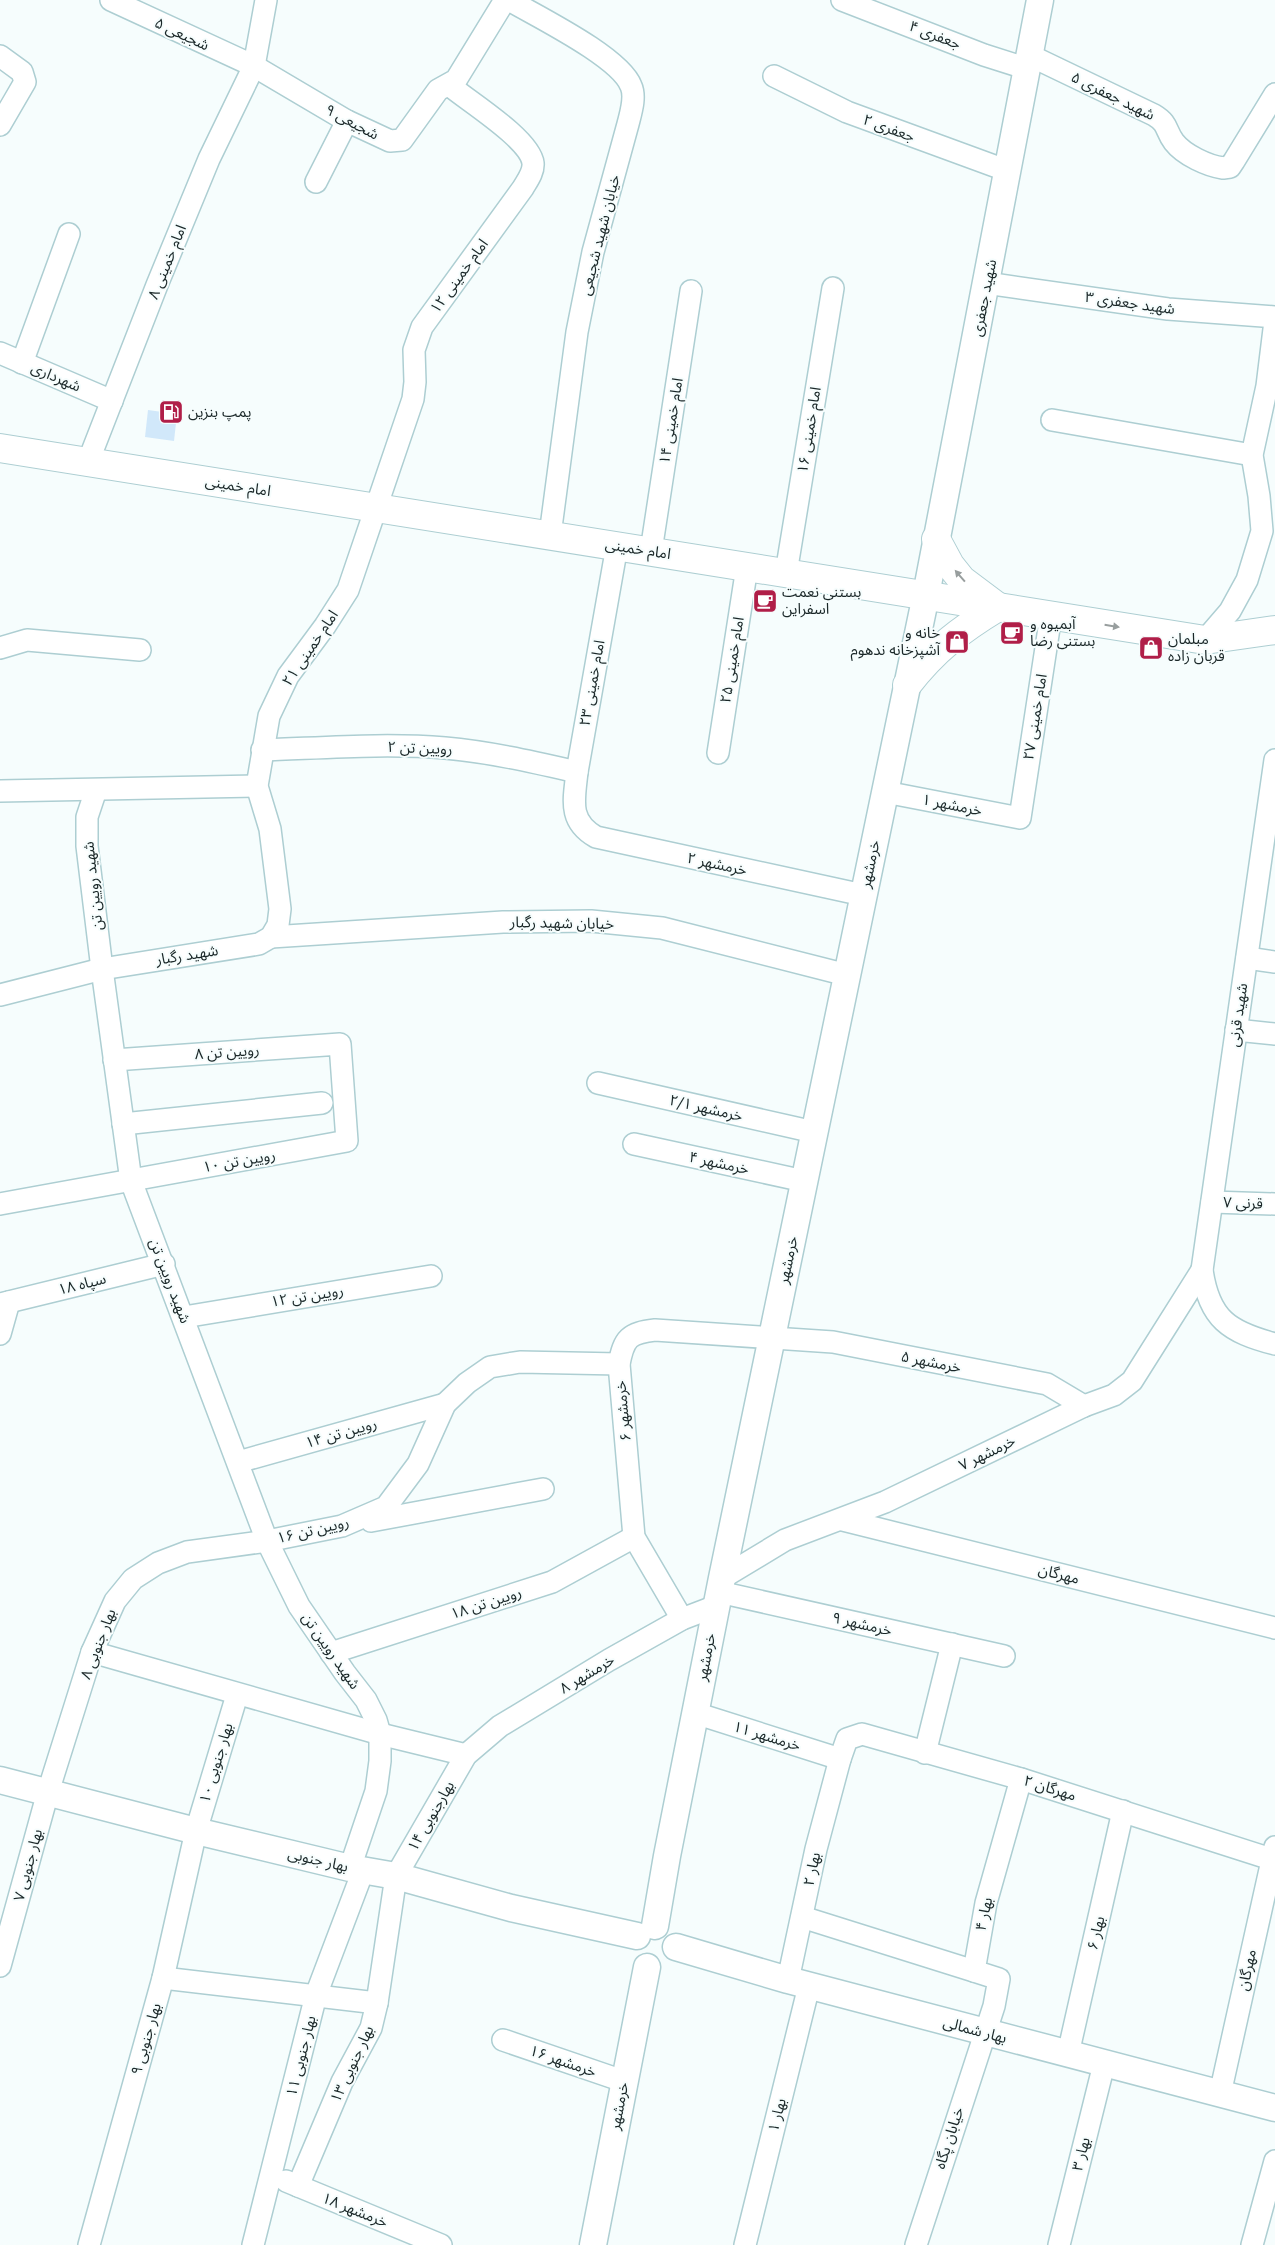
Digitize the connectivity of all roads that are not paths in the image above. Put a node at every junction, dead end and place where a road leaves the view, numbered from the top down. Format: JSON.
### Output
{"nodes":[{"id":1,"x":111,"y":0,"type":"edge"},
{"id":2,"x":266,"y":0,"type":"edge"},
{"id":3,"x":507,"y":0,"type":"edge"},
{"id":4,"x":842,"y":0,"type":"edge"},
{"id":5,"x":1040,"y":0,"type":"edge"},
{"id":6,"x":540,"y":8,"type":"edge"},
{"id":7,"x":0,"y":56,"type":"edge"},
{"id":8,"x":1030,"y":62,"type":"junction"},
{"id":9,"x":254,"y":66,"type":"junction"},
{"id":10,"x":774,"y":76,"type":"dead end"},
{"id":11,"x":448,"y":85,"type":"junction"},
{"id":12,"x":1275,"y":94,"type":"edge"},
{"id":13,"x":346,"y":121,"type":"junction"},
{"id":14,"x":0,"y":125,"type":"edge"},
{"id":15,"x":1008,"y":171,"type":"junction"},
{"id":16,"x":316,"y":182,"type":"dead end"},
{"id":17,"x":69,"y":234,"type":"dead end"},
{"id":18,"x":986,"y":283,"type":"junction"},
{"id":19,"x":833,"y":288,"type":"dead end"},
{"id":20,"x":691,"y":291,"type":"dead end"},
{"id":21,"x":1275,"y":317,"type":"edge"},
{"id":22,"x":1275,"y":321,"type":"edge"},
{"id":23,"x":0,"y":353,"type":"edge"},
{"id":24,"x":22,"y":363,"type":"junction"},
{"id":25,"x":112,"y":401,"type":"junction"},
{"id":26,"x":1052,"y":420,"type":"dead end"},
{"id":27,"x":0,"y":448,"type":"edge"},
{"id":28,"x":1252,"y":455,"type":"junction"},
{"id":29,"x":88,"y":462,"type":"junction"},
{"id":30,"x":374,"y":507,"type":"junction"},
{"id":31,"x":550,"y":535,"type":"junction"},
{"id":32,"x":936,"y":539,"type":"junction"},
{"id":33,"x":617,"y":546,"type":"junction"},
{"id":34,"x":651,"y":551,"type":"junction"},
{"id":35,"x":747,"y":566,"type":"junction"},
{"id":36,"x":786,"y":573,"type":"junction"},
{"id":37,"x":926,"y":595,"type":"junction"},
{"id":38,"x":998,"y":607,"type":"junction"},
{"id":39,"x":1051,"y":615,"type":"junction"},
{"id":40,"x":1275,"y":630,"type":"edge"},
{"id":41,"x":1205,"y":640,"type":"junction"},
{"id":42,"x":0,"y":648,"type":"edge"},
{"id":43,"x":140,"y":650,"type":"dead end"},
{"id":44,"x":907,"y":685,"type":"junction"},
{"id":45,"x":262,"y":750,"type":"junction"},
{"id":46,"x":718,"y":753,"type":"dead end"},
{"id":47,"x":1275,"y":760,"type":"edge"},
{"id":48,"x":577,"y":772,"type":"junction"},
{"id":49,"x":258,"y":786,"type":"junction"},
{"id":50,"x":96,"y":790,"type":"junction"},
{"id":51,"x":0,"y":791,"type":"edge"},
{"id":52,"x":885,"y":792,"type":"junction"},
{"id":53,"x":1020,"y":818,"type":"joint"},
{"id":54,"x":577,"y":821,"type":"joint"},
{"id":55,"x":864,"y":895,"type":"junction"},
{"id":56,"x":271,"y":937,"type":"junction"},
{"id":57,"x":1247,"y":958,"type":"junction"},
{"id":58,"x":1275,"y":962,"type":"edge"},
{"id":59,"x":102,"y":969,"type":"junction"},
{"id":60,"x":847,"y":975,"type":"junction"},
{"id":61,"x":0,"y":995,"type":"edge"},
{"id":62,"x":1236,"y":1030,"type":"junction"},
{"id":63,"x":1275,"y":1034,"type":"edge"},
{"id":64,"x":114,"y":1060,"type":"junction"},
{"id":65,"x":598,"y":1084,"type":"dead end"},
{"id":66,"x":322,"y":1103,"type":"dead end"},
{"id":67,"x":123,"y":1124,"type":"junction"},
{"id":68,"x":814,"y":1132,"type":"junction"},
{"id":69,"x":347,"y":1141,"type":"joint"},
{"id":70,"x":634,"y":1144,"type":"dead end"},
{"id":71,"x":131,"y":1181,"type":"junction"},
{"id":72,"x":804,"y":1181,"type":"junction"},
{"id":73,"x":1212,"y":1202,"type":"junction"},
{"id":74,"x":0,"y":1204,"type":"edge"},
{"id":75,"x":1275,"y":1204,"type":"edge"},
{"id":76,"x":164,"y":1264,"type":"junction"},
{"id":77,"x":1202,"y":1270,"type":"junction"},
{"id":78,"x":430,"y":1276,"type":"dead end"},
{"id":79,"x":4,"y":1303,"type":"edge"},
{"id":80,"x":184,"y":1317,"type":"junction"},
{"id":81,"x":0,"y":1334,"type":"edge"},
{"id":82,"x":772,"y":1337,"type":"junction"},
{"id":83,"x":1275,"y":1344,"type":"edge"},
{"id":84,"x":620,"y":1364,"type":"junction"},
{"id":85,"x":445,"y":1404,"type":"junction"},
{"id":86,"x":1084,"y":1406,"type":"junction"},
{"id":87,"x":238,"y":1462,"type":"junction"},
{"id":88,"x":543,"y":1489,"type":"dead end"},
{"id":89,"x":843,"y":1520,"type":"junction"},
{"id":90,"x":342,"y":1526,"type":"junction"},
{"id":91,"x":634,"y":1537,"type":"junction"},
{"id":92,"x":267,"y":1541,"type":"junction"},
{"id":93,"x":719,"y":1592,"type":"junction"},
{"id":94,"x":682,"y":1619,"type":"junction"},
{"id":95,"x":1275,"y":1628,"type":"edge"},
{"id":96,"x":952,"y":1644,"type":"junction"},
{"id":97,"x":92,"y":1652,"type":"junction"},
{"id":98,"x":331,"y":1653,"type":"junction"},
{"id":99,"x":1004,"y":1656,"type":"dead end"},
{"id":100,"x":237,"y":1695,"type":"junction"},
{"id":101,"x":695,"y":1714,"type":"junction"},
{"id":102,"x":380,"y":1734,"type":"junction"},
{"id":103,"x":924,"y":1752,"type":"junction"},
{"id":104,"x":466,"y":1756,"type":"junction"},
{"id":105,"x":840,"y":1759,"type":"junction"},
{"id":106,"x":1021,"y":1779,"type":"junction"},
{"id":107,"x":0,"y":1780,"type":"edge"},
{"id":108,"x":48,"y":1792,"type":"junction"},
{"id":109,"x":1123,"y":1811,"type":"junction"},
{"id":110,"x":196,"y":1831,"type":"junction"},
{"id":111,"x":1273,"y":1853,"type":"edge"},
{"id":112,"x":356,"y":1869,"type":"junction"},
{"id":113,"x":396,"y":1876,"type":"junction"},
{"id":114,"x":1269,"y":1901,"type":"edge"},
{"id":115,"x":802,"y":1917,"type":"junction"},
{"id":116,"x":646,"y":1931,"type":"junction"},
{"id":117,"x":676,"y":1947,"type":"junction"},
{"id":118,"x":0,"y":1966,"type":"edge"},
{"id":119,"x":647,"y":1968,"type":"junction"},
{"id":120,"x":974,"y":1971,"type":"junction"},
{"id":121,"x":163,"y":1978,"type":"junction"},
{"id":122,"x":798,"y":1983,"type":"junction"},
{"id":123,"x":316,"y":1995,"type":"junction"},
{"id":124,"x":377,"y":2003,"type":"junction"},
{"id":125,"x":983,"y":2032,"type":"junction"},
{"id":126,"x":503,"y":2040,"type":"dead end"},
{"id":127,"x":1068,"y":2054,"type":"junction"},
{"id":128,"x":1104,"y":2064,"type":"junction"},
{"id":129,"x":624,"y":2081,"type":"junction"},
{"id":130,"x":1220,"y":2094,"type":"junction"},
{"id":131,"x":1275,"y":2108,"type":"edge"},
{"id":132,"x":1275,"y":2161,"type":"edge"},
{"id":133,"x":271,"y":2173,"type":"junction"},
{"id":134,"x":298,"y":2186,"type":"junction"},
{"id":135,"x":89,"y":2245,"type":"edge"},
{"id":136,"x":253,"y":2245,"type":"edge"},
{"id":137,"x":441,"y":2245,"type":"edge"},
{"id":138,"x":593,"y":2245,"type":"edge"},
{"id":139,"x":745,"y":2245,"type":"edge"},
{"id":140,"x":916,"y":2245,"type":"edge"},
{"id":141,"x":1059,"y":2245,"type":"edge"},
{"id":142,"x":1252,"y":2245,"type":"edge"}],
"edges":[{"from":1,"to":9,"type":"street","name":"شجیعی ۵"},
{"from":2,"to":9,"type":"street","name":"امام خمینی ۸"},
{"from":3,"to":6,"type":"street","name":"خیابان شهید شجیعی"},
{"from":3,"to":11,"type":"street","name":"شجیعی ۹"},
{"from":4,"to":8,"type":"street","name":"جعفری ۴"},
{"from":5,"to":8,"type":"street","name":"شهید جعفری"},
{"from":6,"to":31,"type":"street","name":"خیابان شهید شجیعی"},
{"from":7,"to":14,"type":"street"},
{"from":8,"to":12,"type":"street","name":"شهید جعفری ۵"},
{"from":8,"to":15,"type":"street","name":"شهید جعفری"},
{"from":9,"to":13,"type":"street","name":"شجیعی ۹"},
{"from":9,"to":25,"type":"street","name":"امام خمینی ۸"},
{"from":10,"to":15,"type":"street","name":"جعفری ۲"},
{"from":11,"to":13,"type":"street","name":"شجیعی ۹"},
{"from":11,"to":30,"type":"street","name":"امام خمینی ۱۲"},
{"from":13,"to":16,"type":"street"},
{"from":15,"to":18,"type":"street","name":"شهید جعفری"},
{"from":17,"to":24,"type":"street"},
{"from":18,"to":21,"type":"street","name":"شهید جعفری ۳"},
{"from":18,"to":32,"type":"street","name":"شهید جعفری"},
{"from":19,"to":36,"type":"street","name":"امام خمینی ۱۶"},
{"from":20,"to":34,"type":"street","name":"امام خمینی ۱۴"},
{"from":22,"to":28,"type":"street"},
{"from":23,"to":24,"type":"street","name":"شهرداری"},
{"from":24,"to":25,"type":"street","name":"شهرداری"},
{"from":25,"to":29,"type":"street","name":"امام خمینی ۸"},
{"from":26,"to":28,"type":"street"},
{"from":27,"to":29,"type":"main road","name":"امام خمینی"},
{"from":28,"to":41,"type":"street"},
{"from":29,"to":30,"type":"main road","name":"امام خمینی"},
{"from":30,"to":31,"type":"main road","name":"امام خمینی"},
{"from":30,"to":45,"type":"street","name":"امام خمینی ۲۱"},
{"from":31,"to":33,"type":"main road","name":"امام خمینی"},
{"from":32,"to":37,"type":"street","name":"شهید جعفری"},
{"from":38,"to":32,"type":"main road","one_way":true},
{"from":33,"to":34,"type":"main road","name":"امام خمینی"},
{"from":33,"to":48,"type":"street","name":"امام خمینی ۲۳"},
{"from":34,"to":35,"type":"main road","name":"امام خمینی"},
{"from":35,"to":36,"type":"main road","name":"امام خمینی"},
{"from":35,"to":46,"type":"street","name":"امام خمینی ۲۵"},
{"from":36,"to":37,"type":"main road","name":"امام خمینی"},
{"from":37,"to":38,"type":"main road","name":"امام خمینی"},
{"from":37,"to":44,"type":"street","name":"خرمشهر"},
{"from":38,"to":39,"type":"main road","name":"امام خمینی"},
{"from":38,"to":44,"type":"main road"},
{"from":39,"to":41,"type":"main road","name":"امام خمینی","one_way":true},
{"from":39,"to":53,"type":"street","name":"امام خمینی ۲۷"},
{"from":40,"to":41,"type":"main road","name":"امام خمینی"},
{"from":42,"to":43,"type":"street"},
{"from":44,"to":52,"type":"street","name":"خرمشهر"},
{"from":45,"to":48,"type":"street","name":"رویین تن ۲"},
{"from":45,"to":49,"type":"street","name":"امام خمینی ۲۱"},
{"from":47,"to":57,"type":"street","name":"شهید قرنی"},
{"from":48,"to":54,"type":"street","name":"امام خمینی ۲۳"},
{"from":49,"to":50,"type":"street"},
{"from":49,"to":56,"type":"street","name":"امام خمینی ۲۱"},
{"from":50,"to":51,"type":"street"},
{"from":50,"to":59,"type":"street","name":"شهید رویین تن"},
{"from":52,"to":53,"type":"street","name":"خرمشهر ۱"},
{"from":52,"to":55,"type":"street","name":"خرمشهر"},
{"from":54,"to":55,"type":"street","name":"خرمشهر ۲"},
{"from":55,"to":60,"type":"street","name":"خرمشهر"},
{"from":56,"to":59,"type":"street","name":"شهید رگبار"},
{"from":56,"to":60,"type":"street","name":"خیابان شهید رگبار"},
{"from":57,"to":58,"type":"street"},
{"from":57,"to":62,"type":"street","name":"شهید قرنی"},
{"from":59,"to":61,"type":"street","name":"شهید رگبار"},
{"from":59,"to":64,"type":"street","name":"شهید رویین تن"},
{"from":60,"to":68,"type":"street","name":"خرمشهر"},
{"from":62,"to":63,"type":"street"},
{"from":62,"to":73,"type":"street","name":"شهید قرنی"},
{"from":64,"to":67,"type":"street","name":"شهید رویین تن"},
{"from":64,"to":69,"type":"street","name":"رویین تن ۸"},
{"from":65,"to":68,"type":"street","name":"خرمشهر ۲/۱"},
{"from":66,"to":67,"type":"street"},
{"from":67,"to":71,"type":"street","name":"شهید رویین تن"},
{"from":68,"to":72,"type":"street","name":"خرمشهر"},
{"from":69,"to":71,"type":"street","name":"رویین تن ۱۰"},
{"from":70,"to":72,"type":"street","name":"خرمشهر ۴"},
{"from":71,"to":74,"type":"street","name":"رویین تن ۱۰"},
{"from":71,"to":76,"type":"street","name":"شهید رویین تن"},
{"from":72,"to":82,"type":"street","name":"خرمشهر"},
{"from":73,"to":75,"type":"street","name":"قرنی ۷"},
{"from":73,"to":77,"type":"street","name":"شهید قرنی"},
{"from":76,"to":79,"type":"street","name":"سپاه ۱۸"},
{"from":76,"to":80,"type":"street","name":"شهید رویین تن"},
{"from":77,"to":83,"type":"street"},
{"from":77,"to":86,"type":"street","name":"خرمشهر ۷"},
{"from":78,"to":80,"type":"street","name":"رویین تن ۱۲"},
{"from":79,"to":81,"type":"street"},
{"from":80,"to":87,"type":"street","name":"شهید رویین تن"},
{"from":82,"to":84,"type":"street","name":"خرمشهر ۶"},
{"from":82,"to":86,"type":"street","name":"خرمشهر ۵"},
{"from":82,"to":93,"type":"street","name":"خرمشهر"},
{"from":84,"to":85,"type":"street"},
{"from":84,"to":91,"type":"street","name":"خرمشهر ۶"},
{"from":85,"to":87,"type":"street","name":"رویین تن ۱۴"},
{"from":85,"to":90,"type":"street","name":"رویین تن ۱۶"},
{"from":86,"to":89,"type":"street","name":"خرمشهر ۷"},
{"from":87,"to":92,"type":"street","name":"شهید رویین تن"},
{"from":88,"to":90,"type":"street"},
{"from":89,"to":93,"type":"street","name":"خرمشهر ۷"},
{"from":89,"to":95,"type":"street","name":"مهرگان"},
{"from":90,"to":92,"type":"street","name":"رویین تن ۱۶"},
{"from":91,"to":94,"type":"street","name":"خرمشهر ۶"},
{"from":91,"to":98,"type":"street","name":"رویین تن ۱۸"},
{"from":92,"to":97,"type":"street","name":"بهار جنوبی ۸"},
{"from":92,"to":98,"type":"street","name":"شهید رویین تن"},
{"from":93,"to":94,"type":"street","name":"خرمشهر ۸"},
{"from":93,"to":96,"type":"street","name":"خرمشهر ۹"},
{"from":93,"to":101,"type":"street","name":"خرمشهر"},
{"from":94,"to":104,"type":"street","name":"خرمشهر ۸"},
{"from":96,"to":99,"type":"street","name":"خرمشهر ۹"},
{"from":96,"to":103,"type":"street"},
{"from":97,"to":100,"type":"street"},
{"from":97,"to":108,"type":"street","name":"بهار جنوبی ۸"},
{"from":98,"to":102,"type":"street","name":"شهید رویین تن"},
{"from":100,"to":102,"type":"street"},
{"from":100,"to":110,"type":"street","name":"بهار جنوبی ۱۰"},
{"from":101,"to":105,"type":"street","name":"خرمشهر ۱۱"},
{"from":101,"to":116,"type":"street","name":"خرمشهر"},
{"from":102,"to":104,"type":"street"},
{"from":102,"to":112,"type":"street","name":"بهار جنوبی ۱۱"},
{"from":103,"to":105,"type":"street","name":"مهرگان ۲"},
{"from":103,"to":106,"type":"street","name":"مهرگان ۲"},
{"from":104,"to":113,"type":"street","name":"بهارجنوبی ۱۴"},
{"from":105,"to":115,"type":"street","name":"بهار ۲"},
{"from":106,"to":109,"type":"street","name":"مهرگان ۲"},
{"from":106,"to":120,"type":"street","name":"بهار ۴"},
{"from":107,"to":108,"type":"street","name":"بهار جنوبی"},
{"from":108,"to":110,"type":"street","name":"بهار جنوبی"},
{"from":108,"to":118,"type":"street","name":"بهار جنوبی ۷"},
{"from":109,"to":111,"type":"street","name":"مهرگان ۲"},
{"from":109,"to":127,"type":"street","name":"بهار ۶"},
{"from":110,"to":112,"type":"street","name":"بهار جنوبی"},
{"from":110,"to":121,"type":"street","name":"بهار جنوبی ۹"},
{"from":111,"to":114,"type":"street","name":"مهرگان"},
{"from":112,"to":113,"type":"street","name":"بهار جنوبی"},
{"from":112,"to":123,"type":"street","name":"بهار جنوبی ۱۱"},
{"from":113,"to":116,"type":"street","name":"بهار جنوبی"},
{"from":113,"to":124,"type":"street","name":"بهار جنوبی ۱۳"},
{"from":114,"to":130,"type":"street","name":"مهرگان"},
{"from":115,"to":120,"type":"street"},
{"from":115,"to":122,"type":"street","name":"بهار ۲"},
{"from":116,"to":117,"type":"street"},
{"from":116,"to":119,"type":"street"},
{"from":117,"to":119,"type":"street"},
{"from":117,"to":122,"type":"street","name":"بهار شمالی"},
{"from":119,"to":129,"type":"street","name":"خرمشهر"},
{"from":120,"to":125,"type":"street"},
{"from":121,"to":123,"type":"street"},
{"from":121,"to":135,"type":"street","name":"بهار جنوبی ۹"},
{"from":122,"to":125,"type":"street","name":"بهار شمالی"},
{"from":122,"to":139,"type":"street","name":"بهار ۱"},
{"from":123,"to":124,"type":"street"},
{"from":123,"to":133,"type":"street","name":"بهار جنوبی ۱۱"},
{"from":124,"to":134,"type":"street","name":"بهار جنوبی ۱۳"},
{"from":125,"to":127,"type":"street","name":"بهار شمالی"},
{"from":125,"to":140,"type":"street","name":"خیابان پگاه"},
{"from":126,"to":129,"type":"street","name":"خرمشهر ۱۶"},
{"from":127,"to":128,"type":"street","name":"بهار شمالی"},
{"from":128,"to":130,"type":"street","name":"بهار شمالی"},
{"from":128,"to":141,"type":"street","name":"بهار ۳"},
{"from":129,"to":138,"type":"street","name":"خرمشهر"},
{"from":130,"to":131,"type":"street","name":"بهار شمالی"},
{"from":132,"to":142,"type":"street"},
{"from":133,"to":134,"type":"street","name":"خرمشهر ۱۸"},
{"from":133,"to":136,"type":"street","name":"بهار جنوبی ۱۱"},
{"from":134,"to":137,"type":"street","name":"خرمشهر ۱۸"}]}
